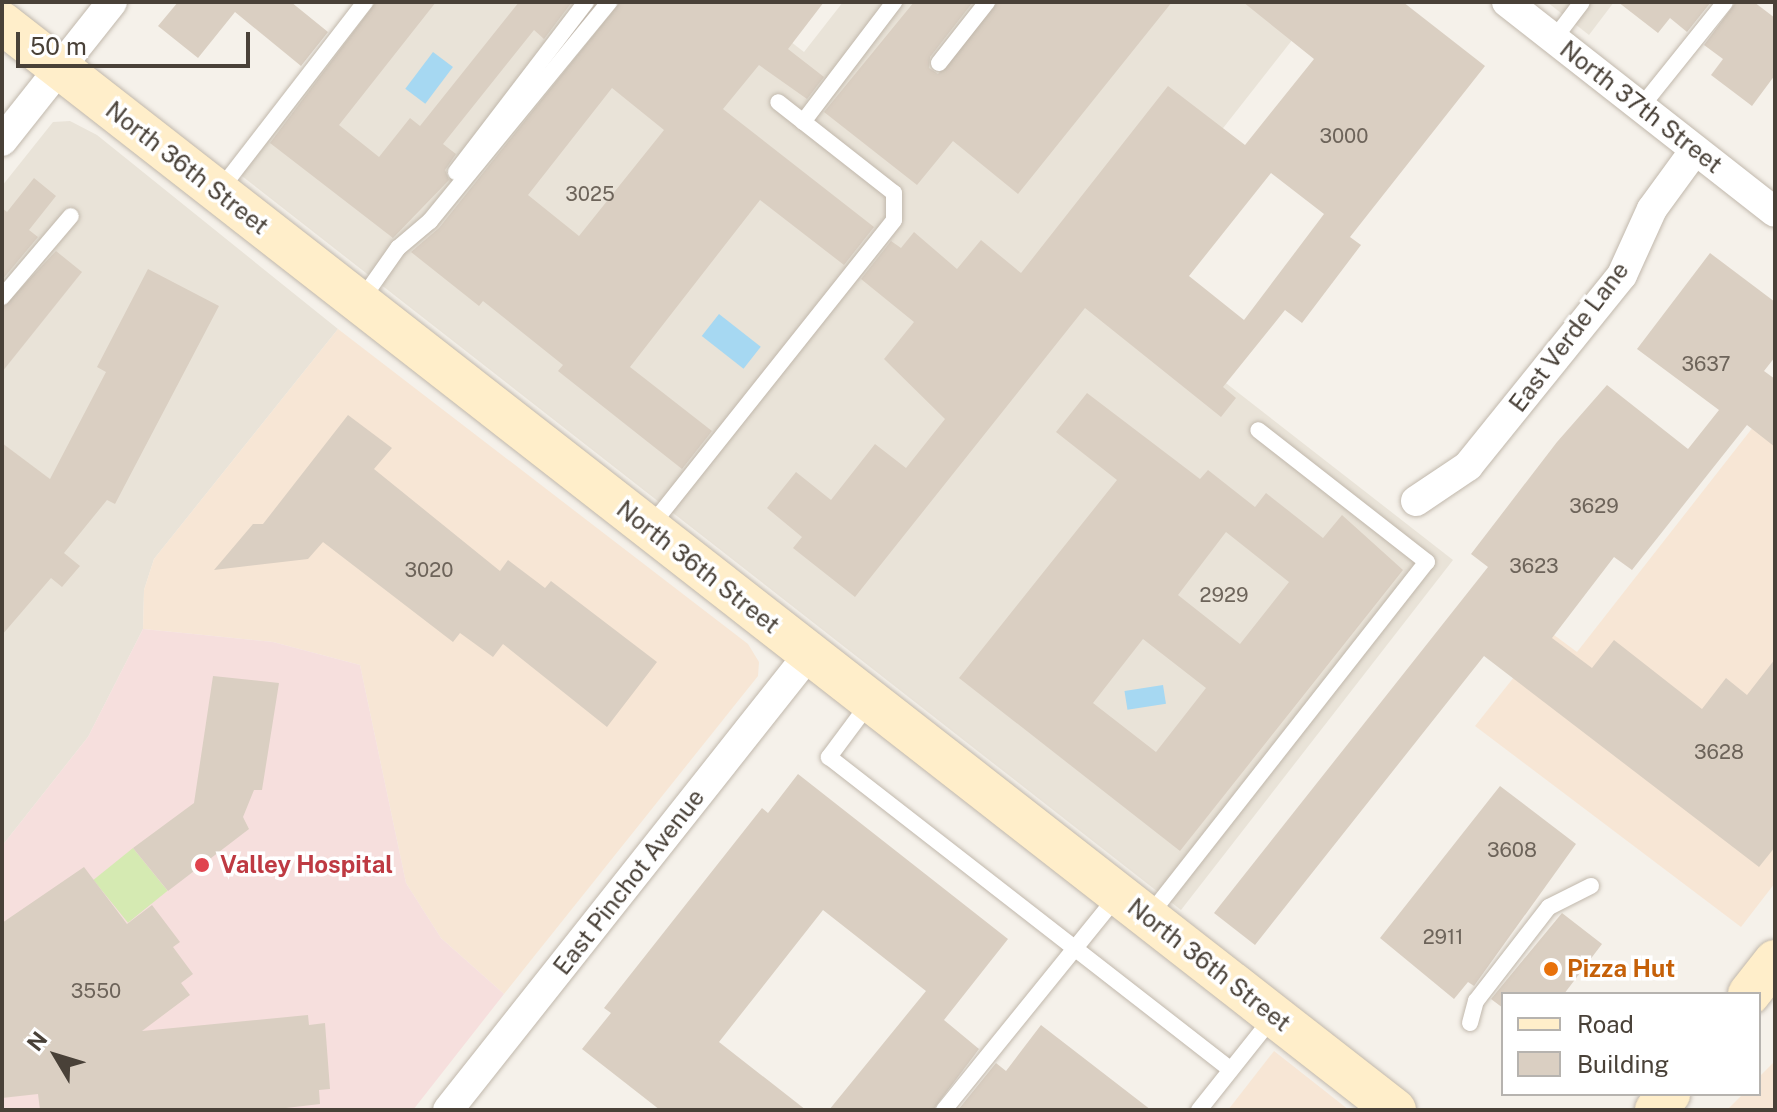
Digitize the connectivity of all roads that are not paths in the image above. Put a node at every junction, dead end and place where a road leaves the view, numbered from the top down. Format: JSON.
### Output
{"nodes":[{"id":1,"x":112,"y":2,"type":"edge"},
{"id":2,"x":365,"y":2,"type":"edge"},
{"id":3,"x":586,"y":2,"type":"edge"},
{"id":4,"x":609,"y":2,"type":"edge"},
{"id":5,"x":894,"y":2,"type":"edge"},
{"id":6,"x":987,"y":2,"type":"edge"},
{"id":7,"x":1507,"y":2,"type":"edge"},
{"id":8,"x":1582,"y":2,"type":"edge"},
{"id":9,"x":1725,"y":2,"type":"edge"},
{"id":10,"x":2,"y":23,"type":"edge"},
{"id":11,"x":1554,"y":39,"type":"junction"},
{"id":12,"x":939,"y":63,"type":"dead end"},
{"id":13,"x":60,"y":68,"type":"junction"},
{"id":14,"x":778,"y":102,"type":"dead end"},
{"id":15,"x":1641,"y":107,"type":"junction"},
{"id":16,"x":803,"y":122,"type":"junction"},
{"id":17,"x":2,"y":141,"type":"edge"},
{"id":18,"x":1695,"y":150,"type":"junction"},
{"id":19,"x":218,"y":192,"type":"junction"},
{"id":20,"x":1775,"y":212,"type":"edge"},
{"id":21,"x":71,"y":216,"type":"dead end"},
{"id":22,"x":398,"y":248,"type":"junction"},
{"id":23,"x":2,"y":297,"type":"edge"},
{"id":24,"x":359,"y":303,"type":"junction"},
{"id":25,"x":1258,"y":430,"type":"dead end"},
{"id":26,"x":1416,"y":501,"type":"dead end"},
{"id":27,"x":649,"y":529,"type":"junction"},
{"id":28,"x":809,"y":654,"type":"junction"},
{"id":29,"x":870,"y":702,"type":"junction"},
{"id":30,"x":1591,"y":886,"type":"dead end"},
{"id":31,"x":1133,"y":906,"type":"junction"},
{"id":32,"x":1075,"y":947,"type":"junction"},
{"id":33,"x":1775,"y":961,"type":"edge"},
{"id":34,"x":1751,"y":992,"type":"edge"},
{"id":35,"x":1274,"y":1016,"type":"junction"},
{"id":36,"x":1470,"y":1023,"type":"dead end"},
{"id":37,"x":1231,"y":1070,"type":"junction"},
{"id":38,"x":448,"y":1110,"type":"edge"},
{"id":39,"x":944,"y":1110,"type":"edge"},
{"id":40,"x":1199,"y":1110,"type":"edge"},
{"id":41,"x":1395,"y":1110,"type":"edge"}],
"edges":[{"from":1,"to":13,"type":"street"},
{"from":2,"to":19,"type":"lane"},
{"from":3,"to":22,"type":"lane"},
{"from":4,"to":22,"type":"lane"},
{"from":5,"to":16,"type":"lane"},
{"from":6,"to":12,"type":"lane"},
{"from":7,"to":11,"type":"street","name":"North 37th Street"},
{"from":8,"to":11,"type":"lane"},
{"from":9,"to":15,"type":"lane"},
{"from":10,"to":13,"type":"main road","name":"North 36th Street"},
{"from":11,"to":15,"type":"street","name":"North 37th Street"},
{"from":13,"to":17,"type":"street"},
{"from":13,"to":19,"type":"main road","name":"North 36th Street"},
{"from":14,"to":16,"type":"lane"},
{"from":15,"to":18,"type":"street","name":"North 37th Street"},
{"from":16,"to":27,"type":"lane"},
{"from":18,"to":20,"type":"street","name":"North 37th Street"},
{"from":18,"to":26,"type":"street","name":"East Verde Lane"},
{"from":19,"to":24,"type":"main road","name":"North 36th Street"},
{"from":21,"to":23,"type":"lane"},
{"from":22,"to":24,"type":"lane"},
{"from":24,"to":27,"type":"main road","name":"North 36th Street"},
{"from":25,"to":31,"type":"lane"},
{"from":27,"to":28,"type":"main road","name":"North 36th Street"},
{"from":28,"to":29,"type":"main road","name":"North 36th Street"},
{"from":28,"to":38,"type":"street","name":"East Pinchot Avenue"},
{"from":29,"to":31,"type":"main road","name":"North 36th Street"},
{"from":29,"to":32,"type":"lane"},
{"from":30,"to":36,"type":"lane"},
{"from":31,"to":32,"type":"lane"},
{"from":31,"to":35,"type":"main road","name":"North 36th Street"},
{"from":32,"to":37,"type":"lane"},
{"from":32,"to":39,"type":"lane"},
{"from":33,"to":34,"type":"main road"},
{"from":35,"to":37,"type":"lane"},
{"from":35,"to":41,"type":"main road","name":"North 36th Street"},
{"from":37,"to":40,"type":"lane"}]}
